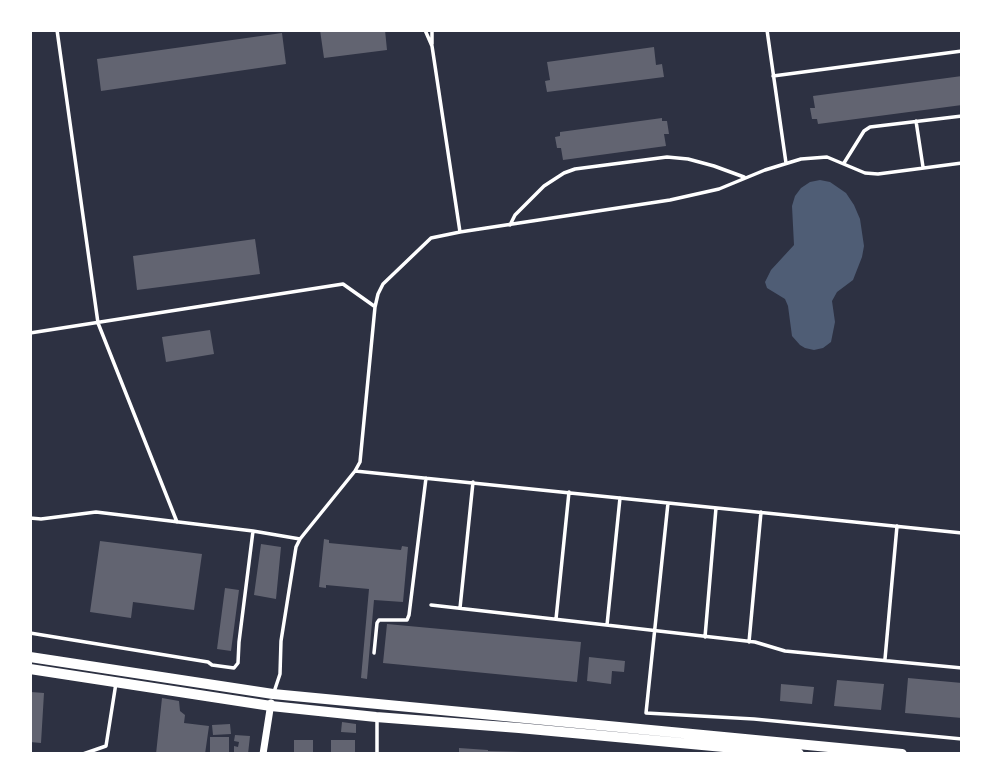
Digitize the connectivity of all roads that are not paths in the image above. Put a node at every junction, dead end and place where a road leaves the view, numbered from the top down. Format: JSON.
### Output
{"nodes":[{"id":1,"x":57,"y":30,"type":"edge"},
{"id":2,"x":425,"y":30,"type":"edge"},
{"id":3,"x":432,"y":30,"type":"edge"},
{"id":4,"x":766,"y":30,"type":"edge"},
{"id":5,"x":432,"y":46,"type":"junction"},
{"id":6,"x":962,"y":51,"type":"edge"},
{"id":7,"x":773,"y":76,"type":"junction"},
{"id":8,"x":962,"y":116,"type":"edge"},
{"id":9,"x":916,"y":121,"type":"junction"},
{"id":10,"x":786,"y":163,"type":"junction"},
{"id":11,"x":962,"y":163,"type":"edge"},
{"id":12,"x":844,"y":164,"type":"junction"},
{"id":13,"x":923,"y":169,"type":"junction"},
{"id":14,"x":746,"y":178,"type":"junction"},
{"id":15,"x":510,"y":225,"type":"junction"},
{"id":16,"x":460,"y":232,"type":"junction"},
{"id":17,"x":375,"y":307,"type":"junction"},
{"id":18,"x":98,"y":323,"type":"junction"},
{"id":19,"x":30,"y":333,"type":"edge"},
{"id":20,"x":355,"y":471,"type":"junction"},
{"id":21,"x":426,"y":478,"type":"junction"},
{"id":22,"x":473,"y":482,"type":"junction"},
{"id":23,"x":569,"y":492,"type":"junction"},
{"id":24,"x":620,"y":498,"type":"junction"},
{"id":25,"x":668,"y":503,"type":"junction"},
{"id":26,"x":716,"y":508,"type":"junction"},
{"id":27,"x":761,"y":512,"type":"junction"},
{"id":28,"x":30,"y":518,"type":"edge"},
{"id":29,"x":177,"y":522,"type":"junction"},
{"id":30,"x":897,"y":526,"type":"junction"},
{"id":31,"x":253,"y":531,"type":"junction"},
{"id":32,"x":962,"y":533,"type":"edge"},
{"id":33,"x":300,"y":539,"type":"junction"},
{"id":34,"x":431,"y":605,"type":"dead end"},
{"id":35,"x":460,"y":608,"type":"junction"},
{"id":36,"x":556,"y":619,"type":"junction"},
{"id":37,"x":607,"y":625,"type":"junction"},
{"id":38,"x":654,"y":631,"type":"junction"},
{"id":39,"x":30,"y":633,"type":"edge"},
{"id":40,"x":705,"y":637,"type":"junction"},
{"id":41,"x":749,"y":642,"type":"junction"},
{"id":42,"x":374,"y":653,"type":"dead end"},
{"id":43,"x":30,"y":657,"type":"edge"},
{"id":44,"x":885,"y":659,"type":"junction"},
{"id":45,"x":30,"y":668,"type":"edge"},
{"id":46,"x":962,"y":668,"type":"edge"},
{"id":47,"x":117,"y":681,"type":"junction"},
{"id":48,"x":273,"y":694,"type":"junction"},
{"id":49,"x":271,"y":706,"type":"junction"},
{"id":50,"x":376,"y":717,"type":"junction"},
{"id":51,"x":962,"y":739,"type":"edge"},
{"id":52,"x":705,"y":750,"type":"edge"},
{"id":53,"x":83,"y":754,"type":"edge"},
{"id":54,"x":263,"y":754,"type":"edge"},
{"id":55,"x":377,"y":754,"type":"edge"},
{"id":56,"x":799,"y":754,"type":"edge"},
{"id":57,"x":902,"y":754,"type":"edge"}],
"edges":[{"from":1,"to":18,"type":"lane"},
{"from":2,"to":5,"type":"lane"},
{"from":3,"to":5,"type":"lane"},
{"from":4,"to":7,"type":"lane"},
{"from":5,"to":16,"type":"lane"},
{"from":6,"to":7,"type":"lane"},
{"from":7,"to":10,"type":"lane"},
{"from":8,"to":9,"type":"lane"},
{"from":9,"to":12,"type":"lane"},
{"from":9,"to":13,"type":"lane"},
{"from":10,"to":12,"type":"lane"},
{"from":10,"to":14,"type":"lane"},
{"from":11,"to":13,"type":"lane"},
{"from":12,"to":13,"type":"lane"},
{"from":14,"to":15,"type":"lane"},
{"from":14,"to":15,"type":"lane"},
{"from":15,"to":16,"type":"lane"},
{"from":16,"to":17,"type":"lane"},
{"from":17,"to":18,"type":"lane"},
{"from":17,"to":20,"type":"lane"},
{"from":18,"to":19,"type":"lane"},
{"from":18,"to":29,"type":"lane"},
{"from":20,"to":21,"type":"lane"},
{"from":20,"to":33,"type":"lane"},
{"from":21,"to":22,"type":"lane"},
{"from":21,"to":42,"type":"lane"},
{"from":22,"to":23,"type":"lane"},
{"from":22,"to":35,"type":"lane"},
{"from":23,"to":24,"type":"lane"},
{"from":23,"to":36,"type":"lane"},
{"from":24,"to":25,"type":"lane"},
{"from":24,"to":37,"type":"lane"},
{"from":25,"to":26,"type":"lane"},
{"from":25,"to":38,"type":"lane"},
{"from":26,"to":27,"type":"lane"},
{"from":26,"to":40,"type":"lane"},
{"from":27,"to":30,"type":"lane"},
{"from":27,"to":41,"type":"lane"},
{"from":28,"to":29,"type":"lane"},
{"from":29,"to":31,"type":"lane"},
{"from":30,"to":32,"type":"lane"},
{"from":30,"to":44,"type":"lane"},
{"from":31,"to":33,"type":"lane"},
{"from":31,"to":39,"type":"lane"},
{"from":33,"to":48,"type":"lane"},
{"from":34,"to":35,"type":"lane"},
{"from":35,"to":36,"type":"lane"},
{"from":36,"to":37,"type":"lane"},
{"from":37,"to":38,"type":"lane"},
{"from":38,"to":40,"type":"lane"},
{"from":38,"to":51,"type":"lane"},
{"from":40,"to":41,"type":"lane"},
{"from":41,"to":44,"type":"lane"},
{"from":43,"to":48,"type":"highway"},
{"from":44,"to":46,"type":"lane"},
{"from":45,"to":47,"type":"highway"},
{"from":47,"to":49,"type":"highway"},
{"from":47,"to":53,"type":"lane"},
{"from":48,"to":49,"type":"street"},
{"from":48,"to":57,"type":"highway"},
{"from":49,"to":50,"type":"highway"},
{"from":49,"to":54,"type":"street"},
{"from":50,"to":52,"type":"highway"},
{"from":50,"to":55,"type":"lane"},
{"from":52,"to":56,"type":"highway"}]}
